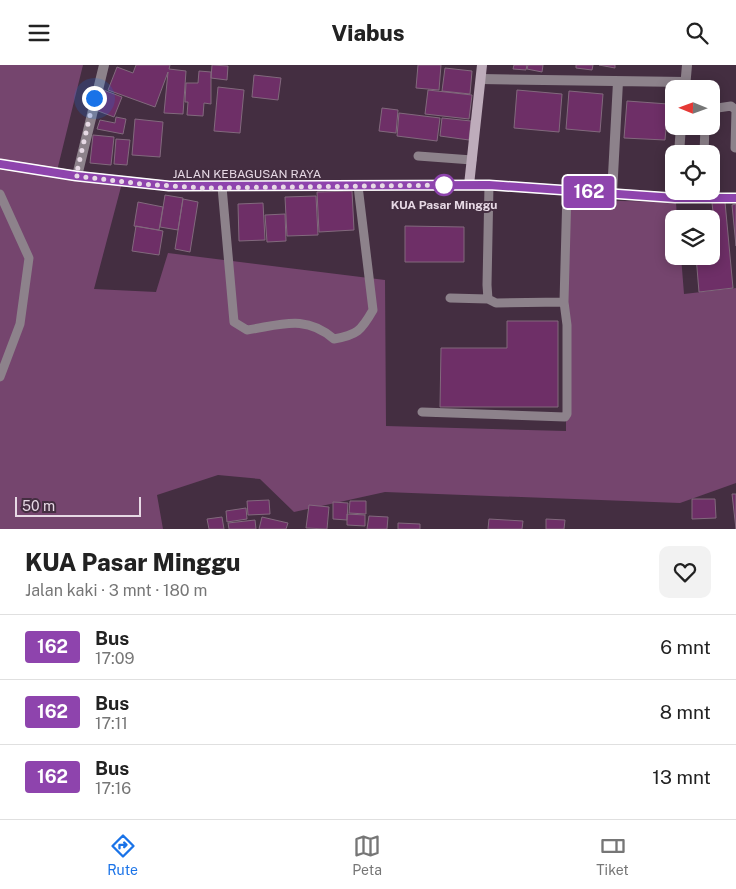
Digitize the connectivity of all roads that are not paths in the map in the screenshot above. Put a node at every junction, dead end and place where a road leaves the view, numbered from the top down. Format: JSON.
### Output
{"nodes":[{"id":1,"x":104,"y":65,"type":"edge"},
{"id":2,"x":482,"y":65,"type":"edge"},
{"id":3,"x":687,"y":65,"type":"edge"},
{"id":4,"x":481,"y":79,"type":"junction"},
{"id":5,"x":686,"y":80,"type":"edge"},
{"id":6,"x":618,"y":82,"type":"junction"},
{"id":7,"x":665,"y":85,"type":"edge"},
{"id":8,"x":720,"y":108,"type":"edge"},
{"id":9,"x":735,"y":148,"type":"edge"},
{"id":10,"x":418,"y":156,"type":"dead end"},
{"id":11,"x":472,"y":160,"type":"junction"},
{"id":12,"x":0,"y":164,"type":"edge"},
{"id":13,"x":76,"y":176,"type":"junction"},
{"id":14,"x":469,"y":185,"type":"junction"},
{"id":15,"x":489,"y":185,"type":"junction"},
{"id":16,"x":358,"y":186,"type":"junction"},
{"id":17,"x":222,"y":187,"type":"junction"},
{"id":18,"x":568,"y":191,"type":"junction"},
{"id":19,"x":0,"y":194,"type":"edge"},
{"id":20,"x":612,"y":194,"type":"junction"},
{"id":21,"x":665,"y":194,"type":"edge"},
{"id":22,"x":720,"y":197,"type":"edge"},
{"id":23,"x":736,"y":198,"type":"edge"},
{"id":24,"x":450,"y":298,"type":"dead end"},
{"id":25,"x":488,"y":299,"type":"junction"},
{"id":26,"x":564,"y":302,"type":"junction"},
{"id":27,"x":0,"y":377,"type":"edge"},
{"id":28,"x":422,"y":412,"type":"dead end"}],
"edges":[{"from":1,"to":13,"type":"street"},
{"from":2,"to":4,"type":"main road"},
{"from":3,"to":5,"type":"street"},
{"from":4,"to":6,"type":"street"},
{"from":4,"to":11,"type":"main road"},
{"from":6,"to":7,"type":"street"},
{"from":6,"to":20,"type":"street"},
{"from":8,"to":9,"type":"lane"},
{"from":10,"to":11,"type":"lane"},
{"from":11,"to":14,"type":"main road"},
{"from":12,"to":13,"type":"main road","name":"JALAN KEBAGUSAN RAYA"},
{"from":13,"to":17,"type":"main road","name":"JALAN KEBAGUSAN RAYA"},
{"from":14,"to":15,"type":"main road","name":"JALAN KEBAGUSAN RAYA"},
{"from":14,"to":16,"type":"main road","name":"JALAN KEBAGUSAN RAYA"},
{"from":15,"to":18,"type":"main road","name":"JALAN KEBAGUSAN RAYA"},
{"from":15,"to":25,"type":"lane"},
{"from":16,"to":17,"type":"main road","name":"JALAN KEBAGUSAN RAYA"},
{"from":16,"to":17,"type":"lane"},
{"from":18,"to":20,"type":"main road","name":"JALAN KEBAGUSAN RAYA"},
{"from":18,"to":26,"type":"lane"},
{"from":19,"to":27,"type":"lane"},
{"from":20,"to":21,"type":"main road","name":"JALAN KEBAGUSAN RAYA"},
{"from":22,"to":23,"type":"main road","name":"JALAN KEBAGUSAN RAYA"},
{"from":24,"to":25,"type":"lane"},
{"from":25,"to":26,"type":"lane"},
{"from":26,"to":28,"type":"lane"}]}
